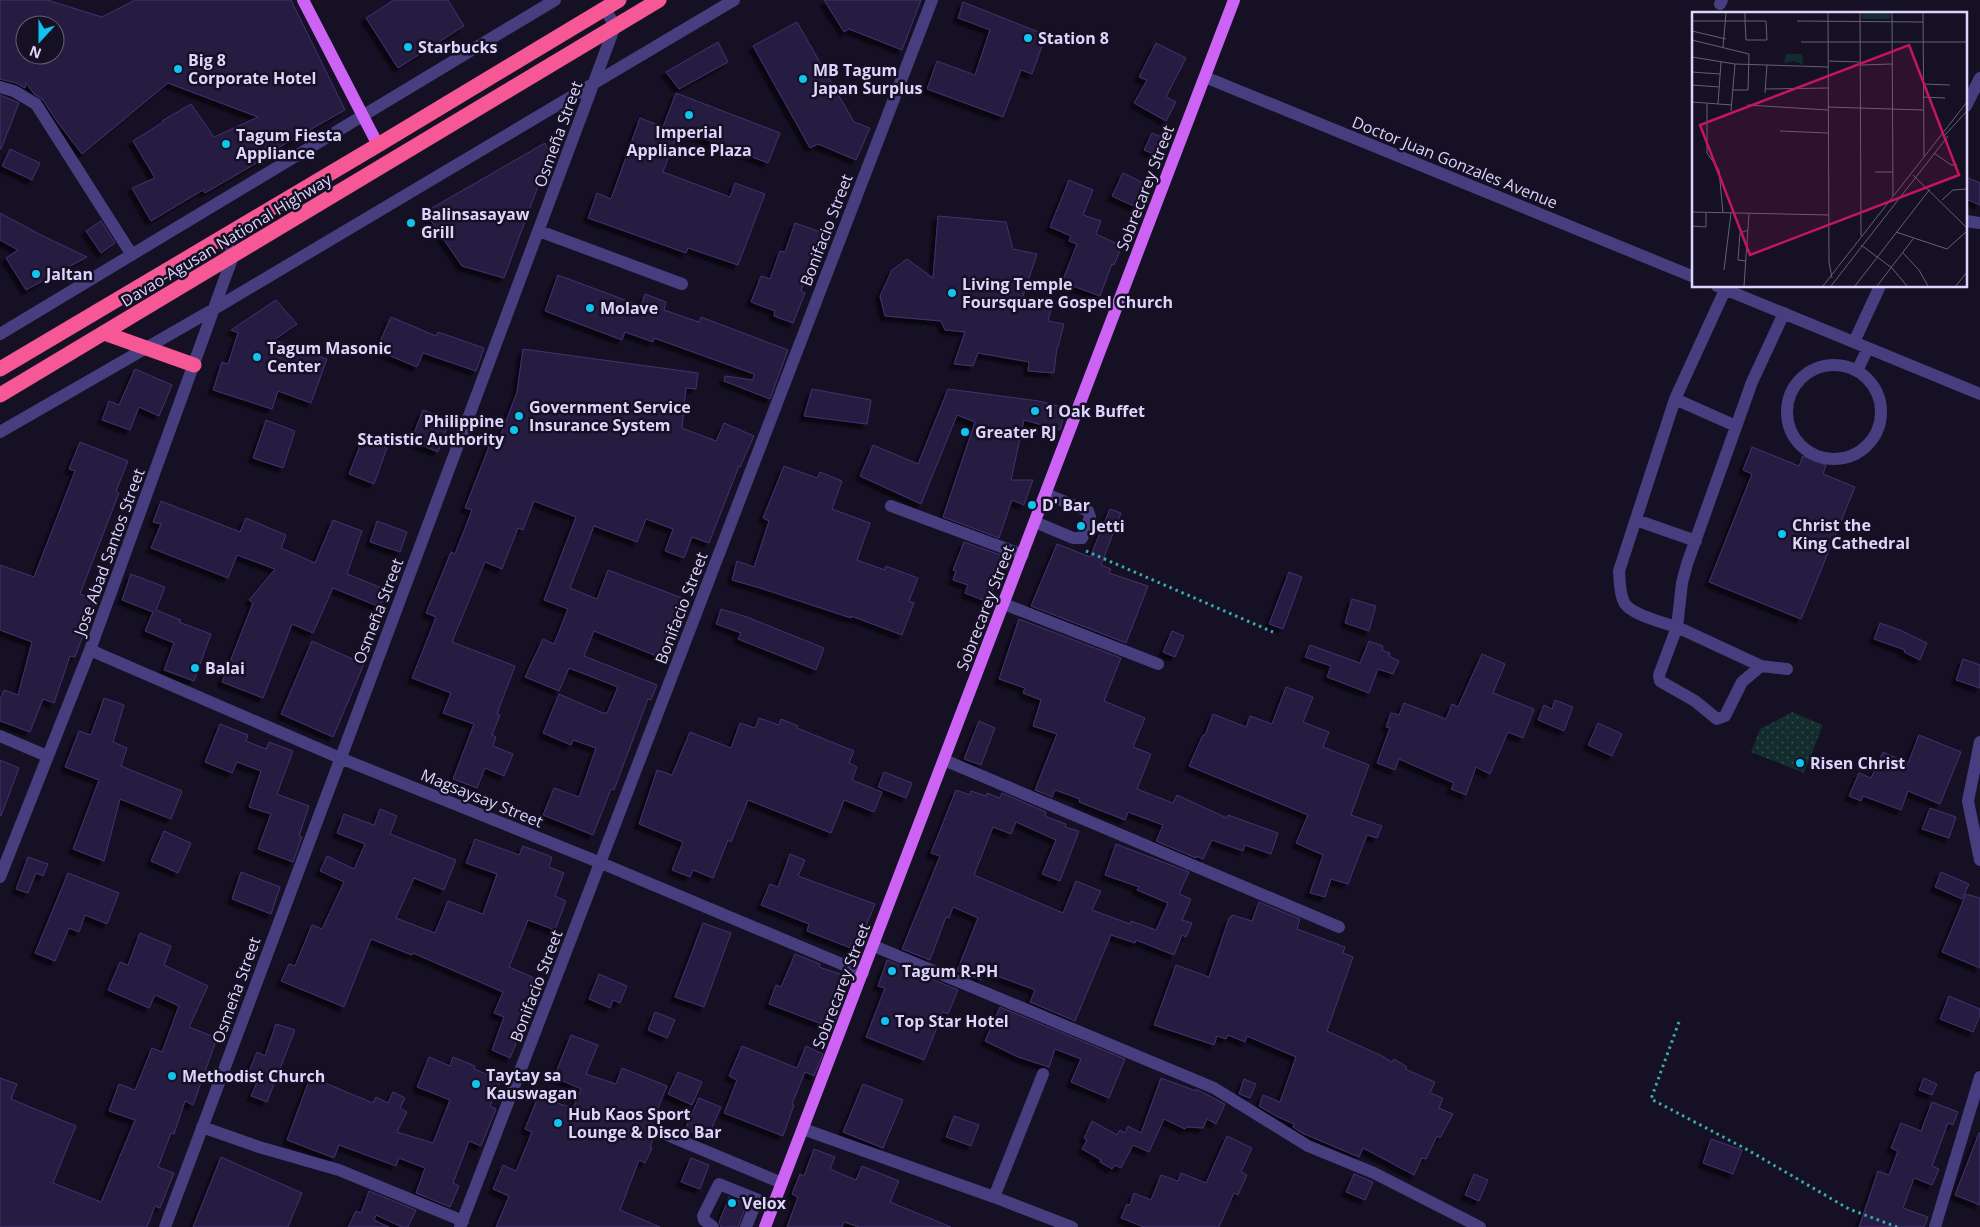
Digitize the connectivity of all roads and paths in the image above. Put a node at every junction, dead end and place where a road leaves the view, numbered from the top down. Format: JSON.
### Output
{"nodes":[{"id":1,"x":303,"y":0,"type":"edge"},
{"id":2,"x":555,"y":0,"type":"edge"},
{"id":3,"x":619,"y":0,"type":"edge"},
{"id":4,"x":659,"y":0,"type":"edge"},
{"id":5,"x":734,"y":0,"type":"edge"},
{"id":6,"x":932,"y":0,"type":"edge"},
{"id":7,"x":1234,"y":0,"type":"edge"},
{"id":8,"x":602,"y":4,"type":"edge"},
{"id":9,"x":616,"y":26,"type":"junction"},
{"id":10,"x":1205,"y":77,"type":"junction"},
{"id":11,"x":1980,"y":78,"type":"edge"},
{"id":12,"x":594,"y":82,"type":"junction"},
{"id":13,"x":0,"y":87,"type":"edge"},
{"id":14,"x":1968,"y":102,"type":"edge"},
{"id":15,"x":364,"y":116,"type":"junction"},
{"id":16,"x":378,"y":146,"type":"junction"},
{"id":17,"x":539,"y":231,"type":"junction"},
{"id":18,"x":221,"y":237,"type":"junction"},
{"id":19,"x":132,"y":255,"type":"junction"},
{"id":20,"x":233,"y":256,"type":"junction"},
{"id":21,"x":1692,"y":276,"type":"edge"},
{"id":22,"x":682,"y":284,"type":"dead end"},
{"id":23,"x":1721,"y":288,"type":"edge"},
{"id":24,"x":1879,"y":288,"type":"edge"},
{"id":25,"x":214,"y":309,"type":"junction"},
{"id":26,"x":1784,"y":313,"type":"junction"},
{"id":27,"x":104,"y":333,"type":"junction"},
{"id":28,"x":0,"y":334,"type":"edge"},
{"id":29,"x":1854,"y":342,"type":"junction"},
{"id":30,"x":146,"y":348,"type":"junction"},
{"id":31,"x":1868,"y":348,"type":"junction"},
{"id":32,"x":29,"y":351,"type":"junction"},
{"id":33,"x":0,"y":363,"type":"edge"},
{"id":34,"x":194,"y":365,"type":"junction"},
{"id":35,"x":0,"y":369,"type":"edge"},
{"id":36,"x":42,"y":370,"type":"junction"},
{"id":37,"x":1857,"y":371,"type":"junction"},
{"id":38,"x":1980,"y":394,"type":"edge"},
{"id":39,"x":0,"y":395,"type":"edge"},
{"id":40,"x":1674,"y":399,"type":"junction"},
{"id":41,"x":0,"y":405,"type":"edge"},
{"id":42,"x":1736,"y":426,"type":"junction"},
{"id":43,"x":0,"y":432,"type":"edge"},
{"id":44,"x":1046,"y":494,"type":"junction"},
{"id":45,"x":891,"y":506,"type":"dead end"},
{"id":46,"x":1636,"y":520,"type":"junction"},
{"id":47,"x":1035,"y":522,"type":"junction"},
{"id":48,"x":1696,"y":541,"type":"junction"},
{"id":49,"x":1078,"y":547,"type":"dead end"},
{"id":50,"x":1022,"y":556,"type":"junction"},
{"id":51,"x":1004,"y":604,"type":"junction"},
{"id":52,"x":1677,"y":627,"type":"junction"},
{"id":53,"x":1273,"y":632,"type":"dead end"},
{"id":54,"x":90,"y":650,"type":"junction"},
{"id":55,"x":1158,"y":664,"type":"dead end"},
{"id":56,"x":1761,"y":666,"type":"junction"},
{"id":57,"x":1786,"y":669,"type":"dead end"},
{"id":58,"x":0,"y":736,"type":"edge"},
{"id":59,"x":1980,"y":742,"type":"edge"},
{"id":60,"x":47,"y":756,"type":"junction"},
{"id":61,"x":340,"y":758,"type":"junction"},
{"id":62,"x":944,"y":760,"type":"junction"},
{"id":63,"x":1980,"y":860,"type":"edge"},
{"id":64,"x":601,"y":863,"type":"junction"},
{"id":65,"x":2,"y":868,"type":"edge"},
{"id":66,"x":1339,"y":927,"type":"dead end"},
{"id":67,"x":874,"y":946,"type":"junction"},
{"id":68,"x":863,"y":973,"type":"junction"},
{"id":69,"x":1679,"y":1022,"type":"dead end"},
{"id":70,"x":1043,"y":1074,"type":"dead end"},
{"id":71,"x":1980,"y":1077,"type":"edge"},
{"id":72,"x":1978,"y":1090,"type":"edge"},
{"id":73,"x":202,"y":1127,"type":"junction"},
{"id":74,"x":803,"y":1129,"type":"junction"},
{"id":75,"x":660,"y":1132,"type":"dead end"},
{"id":76,"x":782,"y":1184,"type":"junction"},
{"id":77,"x":994,"y":1197,"type":"junction"},
{"id":78,"x":757,"y":1200,"type":"junction"},
{"id":79,"x":773,"y":1206,"type":"junction"},
{"id":80,"x":461,"y":1224,"type":"edge"},
{"id":81,"x":165,"y":1227,"type":"edge"},
{"id":82,"x":713,"y":1227,"type":"edge"},
{"id":83,"x":746,"y":1227,"type":"edge"},
{"id":84,"x":765,"y":1227,"type":"edge"},
{"id":85,"x":1072,"y":1227,"type":"edge"},
{"id":86,"x":1480,"y":1227,"type":"edge"},
{"id":87,"x":1897,"y":1227,"type":"edge"},
{"id":88,"x":1935,"y":1227,"type":"edge"}],
"edges":[{"from":1,"to":15,"type":"main road"},
{"from":2,"to":15,"type":"street"},
{"from":3,"to":8,"type":"highway","name":"Davao-Agusan National Highway"},
{"from":4,"to":9,"type":"highway","name":"Davao-Agusan National Highway"},
{"from":5,"to":12,"type":"street"},
{"from":6,"to":64,"type":"street","name":"Bonifacio Street"},
{"from":7,"to":10,"type":"main road","name":"Sobrecarey Street"},
{"from":8,"to":9,"type":"street"},
{"from":8,"to":16,"type":"highway","name":"Davao-Agusan National Highway"},
{"from":9,"to":12,"type":"street","name":"Osmeña Street"},
{"from":9,"to":20,"type":"highway","name":"Davao-Agusan National Highway"},
{"from":10,"to":21,"type":"street","name":"Doctor Juan Gonzales Avenue"},
{"from":10,"to":44,"type":"main road","name":"Sobrecarey Street"},
{"from":11,"to":14,"type":"street"},
{"from":12,"to":17,"type":"street","name":"Osmeña Street"},
{"from":12,"to":25,"type":"street"},
{"from":13,"to":19,"type":"street"},
{"from":15,"to":16,"type":"main road"},
{"from":15,"to":19,"type":"street"},
{"from":16,"to":18,"type":"highway","name":"Davao-Agusan National Highway"},
{"from":17,"to":22,"type":"street"},
{"from":17,"to":61,"type":"street","name":"Osmeña Street"},
{"from":18,"to":20,"type":"street"},
{"from":18,"to":32,"type":"highway","name":"Davao-Agusan National Highway"},
{"from":19,"to":28,"type":"street"},
{"from":20,"to":25,"type":"street","name":"Jose Abad Santos Street"},
{"from":20,"to":27,"type":"highway","name":"Davao-Agusan National Highway"},
{"from":23,"to":26,"type":"street"},
{"from":23,"to":40,"type":"street"},
{"from":24,"to":29,"type":"street"},
{"from":25,"to":30,"type":"street"},
{"from":25,"to":34,"type":"street","name":"Jose Abad Santos Street"},
{"from":26,"to":29,"type":"street"},
{"from":26,"to":42,"type":"street"},
{"from":27,"to":30,"type":"highway"},
{"from":27,"to":36,"type":"highway","name":"Davao-Agusan National Highway"},
{"from":29,"to":31,"type":"street"},
{"from":30,"to":34,"type":"highway"},
{"from":30,"to":43,"type":"street"},
{"from":31,"to":37,"type":"street"},
{"from":31,"to":38,"type":"street"},
{"from":32,"to":33,"type":"highway","name":"Davao-Agusan National Highway"},
{"from":32,"to":35,"type":"highway","name":"Davao-Agusan National Highway"},
{"from":34,"to":54,"type":"street","name":"Jose Abad Santos Street"},
{"from":36,"to":39,"type":"highway","name":"Davao-Agusan National Highway"},
{"from":36,"to":41,"type":"highway","name":"Davao-Agusan National Highway"},
{"from":37,"to":37,"type":"street"},
{"from":40,"to":42,"type":"street"},
{"from":40,"to":46,"type":"street"},
{"from":42,"to":48,"type":"street"},
{"from":44,"to":47,"type":"main road","name":"Sobrecarey Street"},
{"from":44,"to":47,"type":"street"},
{"from":45,"to":50,"type":"street"},
{"from":46,"to":48,"type":"street"},
{"from":46,"to":52,"type":"street"},
{"from":47,"to":50,"type":"main road","name":"Sobrecarey Street"},
{"from":48,"to":52,"type":"street"},
{"from":49,"to":53,"type":"path"},
{"from":50,"to":51,"type":"main road","name":"Sobrecarey Street"},
{"from":51,"to":55,"type":"street"},
{"from":51,"to":62,"type":"main road","name":"Sobrecarey Street"},
{"from":52,"to":56,"type":"street"},
{"from":52,"to":56,"type":"street"},
{"from":54,"to":60,"type":"street","name":"Jose Abad Santos Street"},
{"from":54,"to":61,"type":"street","name":"Magsaysay Street"},
{"from":56,"to":57,"type":"street"},
{"from":58,"to":60,"type":"street"},
{"from":59,"to":63,"type":"street"},
{"from":60,"to":65,"type":"street","name":"Jose Abad Santos Street"},
{"from":61,"to":64,"type":"street","name":"Magsaysay Street"},
{"from":61,"to":73,"type":"street","name":"Osmeña Street"},
{"from":62,"to":66,"type":"street"},
{"from":62,"to":67,"type":"main road","name":"Sobrecarey Street"},
{"from":64,"to":68,"type":"street","name":"Magsaysay Street"},
{"from":64,"to":80,"type":"street","name":"Bonifacio Street"},
{"from":67,"to":68,"type":"main road","name":"Sobrecarey Street"},
{"from":67,"to":86,"type":"street"},
{"from":68,"to":74,"type":"main road","name":"Sobrecarey Street"},
{"from":69,"to":87,"type":"path"},
{"from":70,"to":77,"type":"street"},
{"from":71,"to":72,"type":"street"},
{"from":72,"to":88,"type":"street"},
{"from":73,"to":80,"type":"street"},
{"from":73,"to":81,"type":"street","name":"Osmeña Street"},
{"from":74,"to":76,"type":"main road","name":"Sobrecarey Street"},
{"from":74,"to":77,"type":"street"},
{"from":75,"to":76,"type":"street"},
{"from":76,"to":79,"type":"main road","name":"Sobrecarey Street"},
{"from":77,"to":85,"type":"street"},
{"from":78,"to":79,"type":"street"},
{"from":78,"to":82,"type":"street"},
{"from":78,"to":83,"type":"street"},
{"from":79,"to":84,"type":"main road","name":"Sobrecarey Street"}]}
